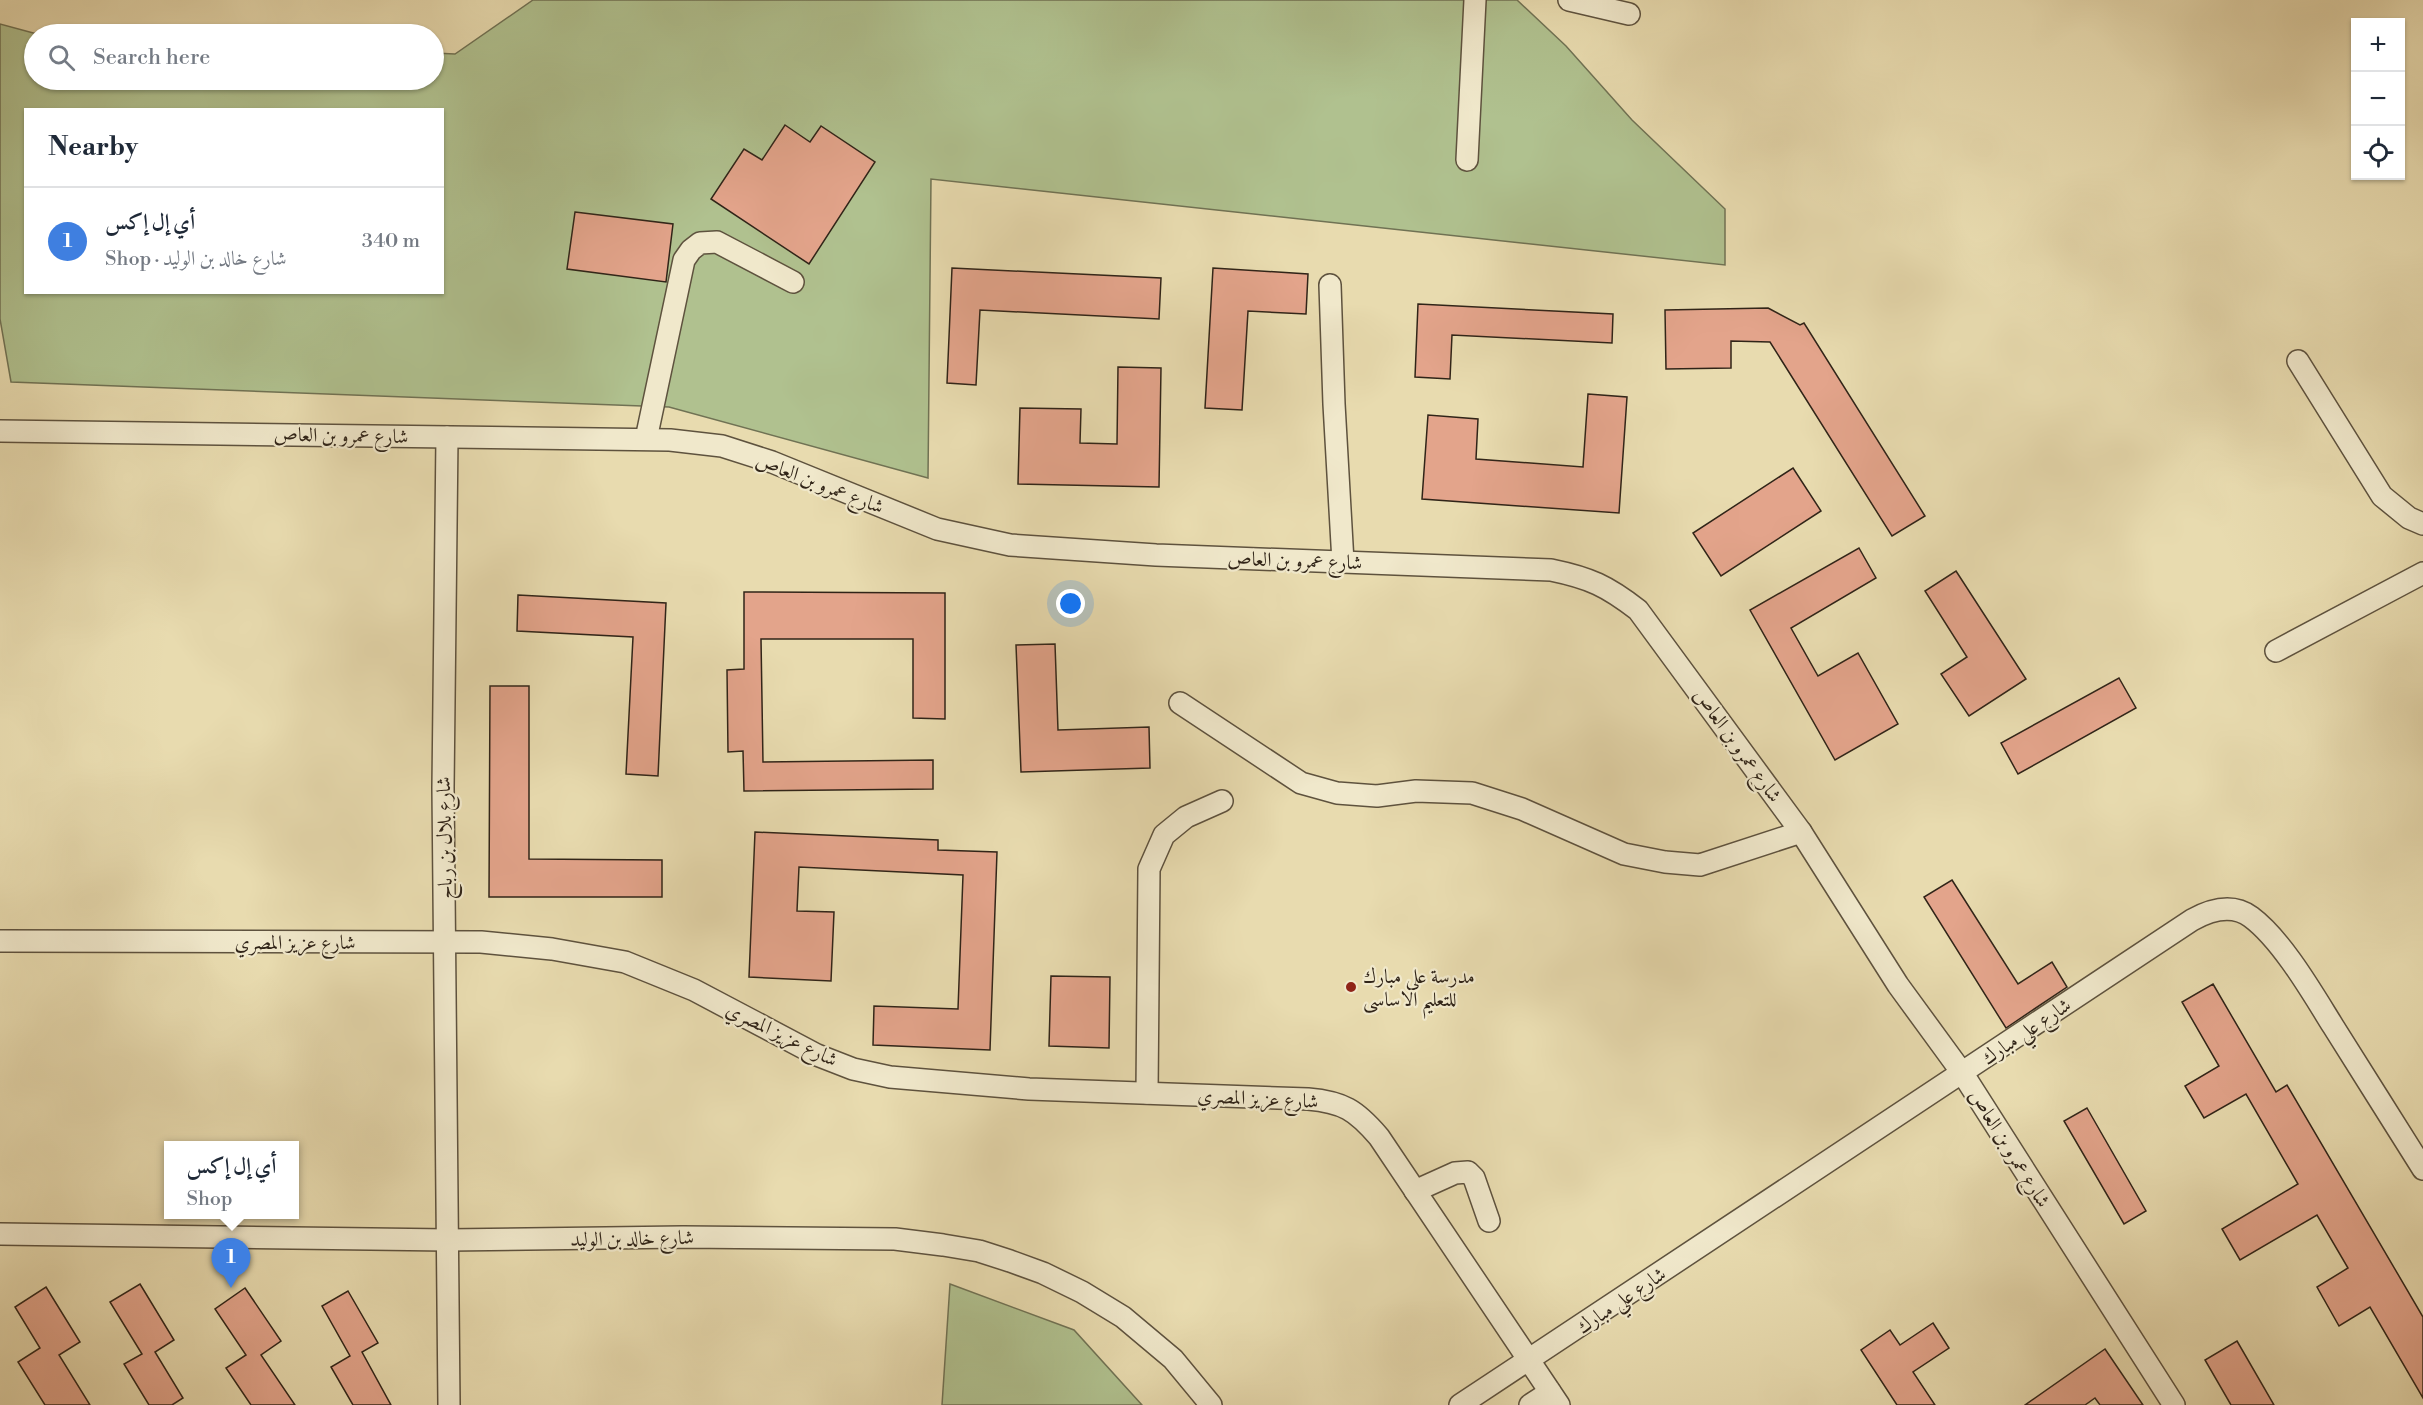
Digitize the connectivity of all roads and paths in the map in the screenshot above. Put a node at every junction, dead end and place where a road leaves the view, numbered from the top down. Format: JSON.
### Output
{"nodes":[{"id":1,"x":1475,"y":0,"type":"edge"},
{"id":2,"x":1569,"y":0,"type":"edge"},
{"id":3,"x":1629,"y":14,"type":"dead end"},
{"id":4,"x":1467,"y":160,"type":"dead end"},
{"id":5,"x":793,"y":282,"type":"dead end"},
{"id":6,"x":1330,"y":285,"type":"dead end"},
{"id":7,"x":2298,"y":361,"type":"dead end"},
{"id":8,"x":0,"y":430,"type":"edge"},
{"id":9,"x":447,"y":436,"type":"junction"},
{"id":10,"x":646,"y":439,"type":"junction"},
{"id":11,"x":2423,"y":524,"type":"edge"},
{"id":12,"x":1343,"y":562,"type":"junction"},
{"id":13,"x":2423,"y":573,"type":"edge"},
{"id":14,"x":2276,"y":651,"type":"dead end"},
{"id":15,"x":1180,"y":703,"type":"dead end"},
{"id":16,"x":1222,"y":801,"type":"dead end"},
{"id":17,"x":1802,"y":832,"type":"junction"},
{"id":18,"x":0,"y":941,"type":"edge"},
{"id":19,"x":445,"y":943,"type":"junction"},
{"id":20,"x":1963,"y":1074,"type":"junction"},
{"id":21,"x":1147,"y":1093,"type":"junction"},
{"id":22,"x":2423,"y":1169,"type":"edge"},
{"id":23,"x":1415,"y":1191,"type":"junction"},
{"id":24,"x":1489,"y":1221,"type":"dead end"},
{"id":25,"x":0,"y":1234,"type":"edge"},
{"id":26,"x":448,"y":1240,"type":"junction"},
{"id":27,"x":1529,"y":1361,"type":"junction"},
{"id":28,"x":1554,"y":1399,"type":"edge"},
{"id":29,"x":449,"y":1405,"type":"edge"},
{"id":30,"x":1211,"y":1405,"type":"edge"},
{"id":31,"x":1460,"y":1405,"type":"edge"},
{"id":32,"x":1530,"y":1405,"type":"edge"},
{"id":33,"x":2174,"y":1405,"type":"edge"}],
"edges":[{"from":1,"to":4,"type":"street"},
{"from":2,"to":3,"type":"street"},
{"from":5,"to":10,"type":"street"},
{"from":6,"to":12,"type":"street"},
{"from":7,"to":11,"type":"street"},
{"from":8,"to":9,"type":"street","name":"شارع عمرو بن العاص"},
{"from":9,"to":10,"type":"street","name":"شارع عمرو بن العاص"},
{"from":9,"to":19,"type":"street","name":"شارع بلال بن رباح"},
{"from":10,"to":12,"type":"street","name":"شارع عمرو بن العاص"},
{"from":12,"to":17,"type":"street","name":"شارع عمرو بن العاص"},
{"from":13,"to":14,"type":"street"},
{"from":15,"to":17,"type":"street"},
{"from":16,"to":21,"type":"street"},
{"from":17,"to":20,"type":"street","name":"شارع عمرو بن العاص"},
{"from":18,"to":19,"type":"street","name":"شارع عزيز المصري"},
{"from":19,"to":21,"type":"street","name":"شارع عزيز المصري"},
{"from":19,"to":26,"type":"street","name":"شارع بلال بن رباح"},
{"from":20,"to":22,"type":"street","name":"شارع علي مبارك"},
{"from":20,"to":27,"type":"street","name":"شارع علي مبارك"},
{"from":20,"to":33,"type":"street","name":"شارع عمرو بن العاص"},
{"from":21,"to":23,"type":"street","name":"شارع عزيز المصري"},
{"from":23,"to":24,"type":"street"},
{"from":23,"to":27,"type":"street","name":"شارع عزيز المصري"},
{"from":25,"to":26,"type":"street","name":"شارع خالد بن الوليد"},
{"from":26,"to":29,"type":"street","name":"شارع بلال بن رباح"},
{"from":26,"to":30,"type":"street","name":"شارع خالد بن الوليد"},
{"from":27,"to":28,"type":"street","name":"شارع عزيز المصري"},
{"from":27,"to":31,"type":"street","name":"شارع علي مبارك"},
{"from":28,"to":32,"type":"street"}]}
